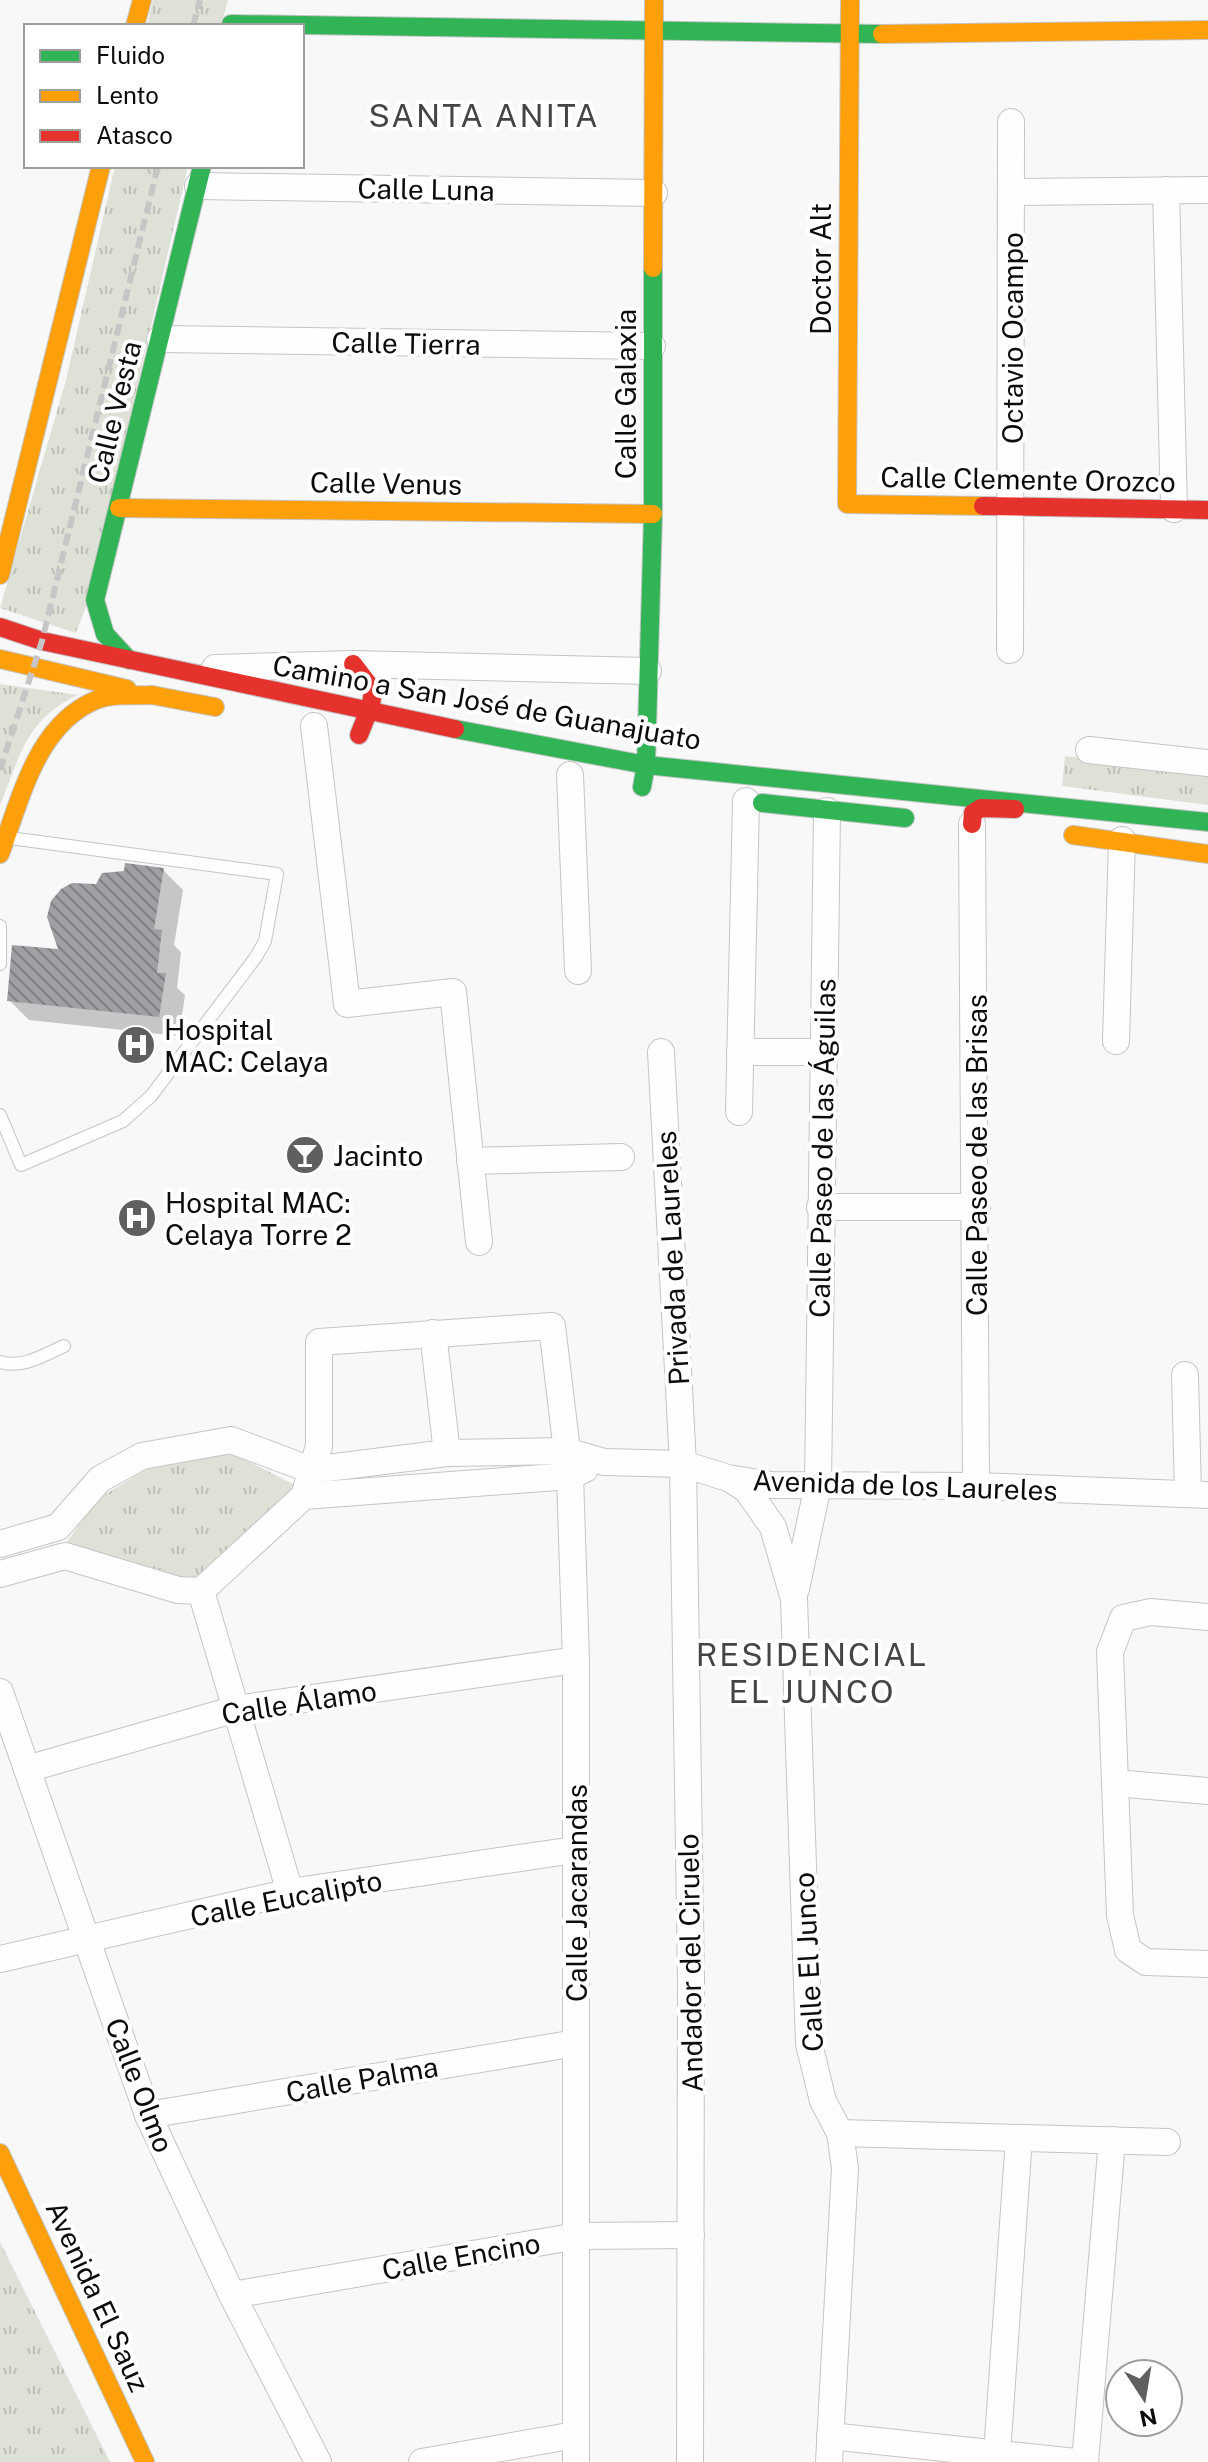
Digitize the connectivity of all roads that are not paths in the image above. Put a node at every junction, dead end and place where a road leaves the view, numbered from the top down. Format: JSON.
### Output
{"nodes":[{"id":1,"x":142,"y":0,"type":"edge"},
{"id":2,"x":239,"y":0,"type":"edge"},
{"id":3,"x":654,"y":0,"type":"edge"},
{"id":4,"x":850,"y":0,"type":"edge"},
{"id":5,"x":136,"y":24,"type":"edge"},
{"id":6,"x":231,"y":24,"type":"edge"},
{"id":7,"x":304,"y":26,"type":"edge"},
{"id":8,"x":1208,"y":30,"type":"edge"},
{"id":9,"x":654,"y":32,"type":"junction"},
{"id":10,"x":850,"y":34,"type":"junction"},
{"id":11,"x":1011,"y":122,"type":"dead end"},
{"id":12,"x":101,"y":168,"type":"edge"},
{"id":13,"x":200,"y":176,"type":"edge"},
{"id":14,"x":1166,"y":190,"type":"junction"},
{"id":15,"x":1208,"y":190,"type":"edge"},
{"id":16,"x":1012,"y":192,"type":"junction"},
{"id":17,"x":654,"y":193,"type":"junction"},
{"id":18,"x":160,"y":339,"type":"junction"},
{"id":19,"x":652,"y":346,"type":"junction"},
{"id":20,"x":847,"y":504,"type":"joint"},
{"id":21,"x":1012,"y":507,"type":"junction"},
{"id":22,"x":119,"y":508,"type":"junction"},
{"id":23,"x":1174,"y":509,"type":"junction"},
{"id":24,"x":1208,"y":510,"type":"edge"},
{"id":25,"x":653,"y":514,"type":"junction"},
{"id":26,"x":0,"y":575,"type":"edge"},
{"id":27,"x":0,"y":627,"type":"edge"},
{"id":28,"x":1010,"y":650,"type":"dead end"},
{"id":29,"x":0,"y":659,"type":"edge"},
{"id":30,"x":129,"y":660,"type":"junction"},
{"id":31,"x":353,"y":664,"type":"junction"},
{"id":32,"x":166,"y":669,"type":"junction"},
{"id":33,"x":648,"y":671,"type":"junction"},
{"id":34,"x":152,"y":695,"type":"junction"},
{"id":35,"x":240,"y":712,"type":"dead end"},
{"id":36,"x":367,"y":713,"type":"junction"},
{"id":37,"x":337,"y":731,"type":"joint"},
{"id":38,"x":1089,"y":750,"type":"dead end"},
{"id":39,"x":1208,"y":763,"type":"edge"},
{"id":40,"x":646,"y":765,"type":"junction"},
{"id":41,"x":569,"y":775,"type":"dead end"},
{"id":42,"x":642,"y":787,"type":"dead end"},
{"id":43,"x":739,"y":800,"type":"joint"},
{"id":44,"x":827,"y":811,"type":"junction"},
{"id":45,"x":1147,"y":815,"type":"junction"},
{"id":46,"x":922,"y":820,"type":"dead end"},
{"id":47,"x":1208,"y":822,"type":"edge"},
{"id":48,"x":963,"y":823,"type":"junction"},
{"id":49,"x":1002,"y":827,"type":"dead end"},
{"id":50,"x":1047,"y":832,"type":"dead end"},
{"id":51,"x":1122,"y":840,"type":"junction"},
{"id":52,"x":3,"y":846,"type":"edge"},
{"id":53,"x":1208,"y":854,"type":"edge"},
{"id":54,"x":0,"y":926,"type":"edge"},
{"id":55,"x":0,"y":964,"type":"edge"},
{"id":56,"x":578,"y":971,"type":"dead end"},
{"id":57,"x":1116,"y":1041,"type":"dead end"},
{"id":58,"x":661,"y":1052,"type":"dead end"},
{"id":59,"x":740,"y":1052,"type":"junction"},
{"id":60,"x":823,"y":1052,"type":"junction"},
{"id":61,"x":739,"y":1112,"type":"dead end"},
{"id":62,"x":0,"y":1115,"type":"edge"},
{"id":63,"x":621,"y":1157,"type":"dead end"},
{"id":64,"x":470,"y":1161,"type":"junction"},
{"id":65,"x":820,"y":1207,"type":"junction"},
{"id":66,"x":977,"y":1207,"type":"junction"},
{"id":67,"x":479,"y":1242,"type":"dead end"},
{"id":68,"x":433,"y":1333,"type":"junction"},
{"id":69,"x":64,"y":1346,"type":"dead end"},
{"id":70,"x":0,"y":1362,"type":"edge"},
{"id":71,"x":1185,"y":1375,"type":"dead end"},
{"id":72,"x":447,"y":1453,"type":"junction"},
{"id":73,"x":568,"y":1463,"type":"junction"},
{"id":74,"x":683,"y":1464,"type":"junction"},
{"id":75,"x":311,"y":1470,"type":"junction"},
{"id":76,"x":728,"y":1478,"type":"junction"},
{"id":77,"x":818,"y":1485,"type":"junction"},
{"id":78,"x":976,"y":1486,"type":"junction"},
{"id":79,"x":1198,"y":1494,"type":"edge"},
{"id":80,"x":304,"y":1496,"type":"junction"},
{"id":81,"x":0,"y":1544,"type":"edge"},
{"id":82,"x":0,"y":1574,"type":"edge"},
{"id":83,"x":201,"y":1591,"type":"junction"},
{"id":84,"x":794,"y":1599,"type":"junction"},
{"id":85,"x":1208,"y":1617,"type":"edge"},
{"id":86,"x":576,"y":1660,"type":"junction"},
{"id":87,"x":0,"y":1692,"type":"edge"},
{"id":88,"x":236,"y":1709,"type":"junction"},
{"id":89,"x":27,"y":1769,"type":"junction"},
{"id":90,"x":1115,"y":1783,"type":"junction"},
{"id":91,"x":1208,"y":1791,"type":"edge"},
{"id":92,"x":574,"y":1850,"type":"junction"},
{"id":93,"x":290,"y":1892,"type":"junction"},
{"id":94,"x":86,"y":1939,"type":"junction"},
{"id":95,"x":0,"y":1959,"type":"edge"},
{"id":96,"x":1208,"y":1964,"type":"edge"},
{"id":97,"x":576,"y":2043,"type":"junction"},
{"id":98,"x":148,"y":2115,"type":"junction"},
{"id":99,"x":840,"y":2133,"type":"junction"},
{"id":100,"x":1019,"y":2138,"type":"junction"},
{"id":101,"x":1112,"y":2140,"type":"junction"},
{"id":102,"x":1167,"y":2142,"type":"dead end"},
{"id":103,"x":0,"y":2153,"type":"edge"},
{"id":104,"x":691,"y":2235,"type":"junction"},
{"id":105,"x":578,"y":2236,"type":"junction"},
{"id":106,"x":232,"y":2295,"type":"junction"},
{"id":107,"x":575,"y":2435,"type":"junction"},
{"id":108,"x":830,"y":2449,"type":"edge"},
{"id":109,"x":997,"y":2454,"type":"junction"},
{"id":110,"x":145,"y":2462,"type":"edge"},
{"id":111,"x":318,"y":2462,"type":"edge"},
{"id":112,"x":422,"y":2462,"type":"edge"},
{"id":113,"x":576,"y":2462,"type":"edge"},
{"id":114,"x":690,"y":2462,"type":"edge"},
{"id":115,"x":1076,"y":2462,"type":"edge"},
{"id":116,"x":1085,"y":2462,"type":"edge"}],
"edges":[{"from":1,"to":5,"type":"main road"},
{"from":2,"to":6,"type":"main road"},
{"from":3,"to":9,"type":"main road","name":"Calle Galaxia"},
{"from":4,"to":10,"type":"main road","name":"Doctor Alt"},
{"from":7,"to":9,"type":"main road"},
{"from":8,"to":10,"type":"main road"},
{"from":9,"to":10,"type":"main road"},
{"from":9,"to":17,"type":"main road","name":"Calle Galaxia"},
{"from":10,"to":20,"type":"main road","name":"Doctor Alt"},
{"from":11,"to":16,"type":"street","name":"Octavio Ocampo"},
{"from":12,"to":26,"type":"main road"},
{"from":13,"to":17,"type":"street","name":"Calle Luna"},
{"from":13,"to":18,"type":"main road","name":"Calle Vesta"},
{"from":14,"to":15,"type":"street"},
{"from":14,"to":16,"type":"street"},
{"from":14,"to":23,"type":"street"},
{"from":16,"to":21,"type":"street","name":"Octavio Ocampo"},
{"from":17,"to":19,"type":"main road","name":"Calle Galaxia"},
{"from":18,"to":19,"type":"street","name":"Calle Tierra"},
{"from":18,"to":22,"type":"main road","name":"Calle Vesta"},
{"from":19,"to":25,"type":"main road","name":"Calle Galaxia"},
{"from":20,"to":21,"type":"main road","name":"Calle Clemente Orozco"},
{"from":21,"to":23,"type":"main road","name":"Calle Clemente Orozco"},
{"from":21,"to":28,"type":"street","name":"Octavio Ocampo"},
{"from":22,"to":25,"type":"main road","name":"Calle Venus"},
{"from":22,"to":30,"type":"main road","name":"Calle Vesta"},
{"from":23,"to":24,"type":"main road","name":"Calle Clemente Orozco"},
{"from":25,"to":33,"type":"main road","name":"Calle Galaxia"},
{"from":27,"to":30,"type":"main road","name":"Camino a San José de Guanajuato"},
{"from":29,"to":34,"type":"main road"},
{"from":30,"to":32,"type":"main road","name":"Camino a San José de Guanajuato"},
{"from":31,"to":32,"type":"street"},
{"from":31,"to":33,"type":"street"},
{"from":31,"to":36,"type":"main road"},
{"from":32,"to":36,"type":"main road","name":"Camino a San José de Guanajuato"},
{"from":33,"to":40,"type":"main road","name":"Calle Galaxia"},
{"from":34,"to":35,"type":"main road"},
{"from":34,"to":52,"type":"main road"},
{"from":36,"to":37,"type":"main road"},
{"from":36,"to":40,"type":"main road","name":"Camino a San José de Guanajuato"},
{"from":37,"to":64,"type":"street"},
{"from":38,"to":39,"type":"street"},
{"from":40,"to":42,"type":"main road","name":"Calle Galaxia"},
{"from":40,"to":45,"type":"main road","name":"Camino a San José de Guanajuato"},
{"from":41,"to":56,"type":"street"},
{"from":43,"to":44,"type":"main road"},
{"from":43,"to":59,"type":"street"},
{"from":44,"to":46,"type":"main road"},
{"from":44,"to":60,"type":"street","name":"Calle Paseo de las Águilas"},
{"from":45,"to":47,"type":"main road","name":"Camino a San José de Guanajuato"},
{"from":45,"to":48,"type":"main road"},
{"from":48,"to":49,"type":"main road"},
{"from":48,"to":66,"type":"street","name":"Calle Paseo de las Brisas"},
{"from":50,"to":51,"type":"main road"},
{"from":51,"to":53,"type":"main road"},
{"from":51,"to":57,"type":"street"},
{"from":52,"to":62,"type":"lane"},
{"from":54,"to":55,"type":"lane"},
{"from":58,"to":74,"type":"street","name":"Privada de Laureles"},
{"from":59,"to":60,"type":"street"},
{"from":59,"to":61,"type":"street"},
{"from":60,"to":65,"type":"street","name":"Calle Paseo de las Águilas"},
{"from":63,"to":64,"type":"street"},
{"from":64,"to":67,"type":"street"},
{"from":65,"to":66,"type":"street"},
{"from":65,"to":77,"type":"street","name":"Calle Paseo de las Águilas"},
{"from":66,"to":78,"type":"street","name":"Calle Paseo de las Brisas"},
{"from":68,"to":72,"type":"street"},
{"from":68,"to":73,"type":"street","name":"Calle Jacarandas"},
{"from":68,"to":75,"type":"street"},
{"from":69,"to":70,"type":"lane"},
{"from":71,"to":79,"type":"street"},
{"from":72,"to":73,"type":"street","name":"Avenida de los Laureles"},
{"from":72,"to":75,"type":"street","name":"Avenida de los Laureles"},
{"from":73,"to":74,"type":"street","name":"Avenida de los Laureles"},
{"from":73,"to":80,"type":"street","name":"Avenida de los Laureles"},
{"from":73,"to":86,"type":"street","name":"Calle Jacarandas"},
{"from":74,"to":76,"type":"street","name":"Avenida de los Laureles"},
{"from":74,"to":104,"type":"street","name":"Andador del Ciruelo"},
{"from":75,"to":80,"type":"street"},
{"from":75,"to":81,"type":"street","name":"Avenida de los Laureles"},
{"from":76,"to":77,"type":"street","name":"Avenida de los Laureles"},
{"from":76,"to":84,"type":"street","name":"Calle El Junco"},
{"from":77,"to":78,"type":"street","name":"Avenida de los Laureles"},
{"from":77,"to":84,"type":"street","name":"Calle El Junco"},
{"from":78,"to":79,"type":"street","name":"Avenida de los Laureles"},
{"from":80,"to":83,"type":"street"},
{"from":82,"to":83,"type":"street"},
{"from":83,"to":88,"type":"street"},
{"from":84,"to":99,"type":"street","name":"Calle El Junco"},
{"from":85,"to":90,"type":"street"},
{"from":86,"to":88,"type":"street","name":"Calle Álamo"},
{"from":86,"to":92,"type":"street","name":"Calle Jacarandas"},
{"from":87,"to":89,"type":"street","name":"Calle Olmo"},
{"from":88,"to":89,"type":"street","name":"Calle Álamo"},
{"from":88,"to":93,"type":"street"},
{"from":89,"to":94,"type":"street","name":"Calle Olmo"},
{"from":90,"to":91,"type":"street"},
{"from":90,"to":96,"type":"street"},
{"from":92,"to":93,"type":"street","name":"Calle Eucalipto"},
{"from":92,"to":97,"type":"street","name":"Calle Jacarandas"},
{"from":93,"to":94,"type":"street","name":"Calle Eucalipto"},
{"from":94,"to":95,"type":"street","name":"Calle Eucalipto"},
{"from":94,"to":98,"type":"street","name":"Calle Olmo"},
{"from":97,"to":98,"type":"street","name":"Calle Palma"},
{"from":97,"to":105,"type":"street","name":"Calle Jacarandas"},
{"from":98,"to":106,"type":"street","name":"Calle Olmo"},
{"from":99,"to":100,"type":"street"},
{"from":99,"to":108,"type":"street","name":"Calle El Junco"},
{"from":100,"to":101,"type":"street"},
{"from":100,"to":109,"type":"street"},
{"from":101,"to":102,"type":"street"},
{"from":101,"to":116,"type":"street"},
{"from":103,"to":110,"type":"main road","name":"Avenida El Sauz"},
{"from":104,"to":105,"type":"street","name":"Calle Encino"},
{"from":104,"to":114,"type":"street","name":"Andador del Ciruelo"},
{"from":105,"to":106,"type":"street","name":"Calle Encino"},
{"from":105,"to":107,"type":"street","name":"Calle Jacarandas"},
{"from":106,"to":111,"type":"street","name":"Calle Olmo"},
{"from":107,"to":112,"type":"street"},
{"from":107,"to":113,"type":"street","name":"Calle Jacarandas"},
{"from":108,"to":109,"type":"street"},
{"from":109,"to":115,"type":"street"}]}
